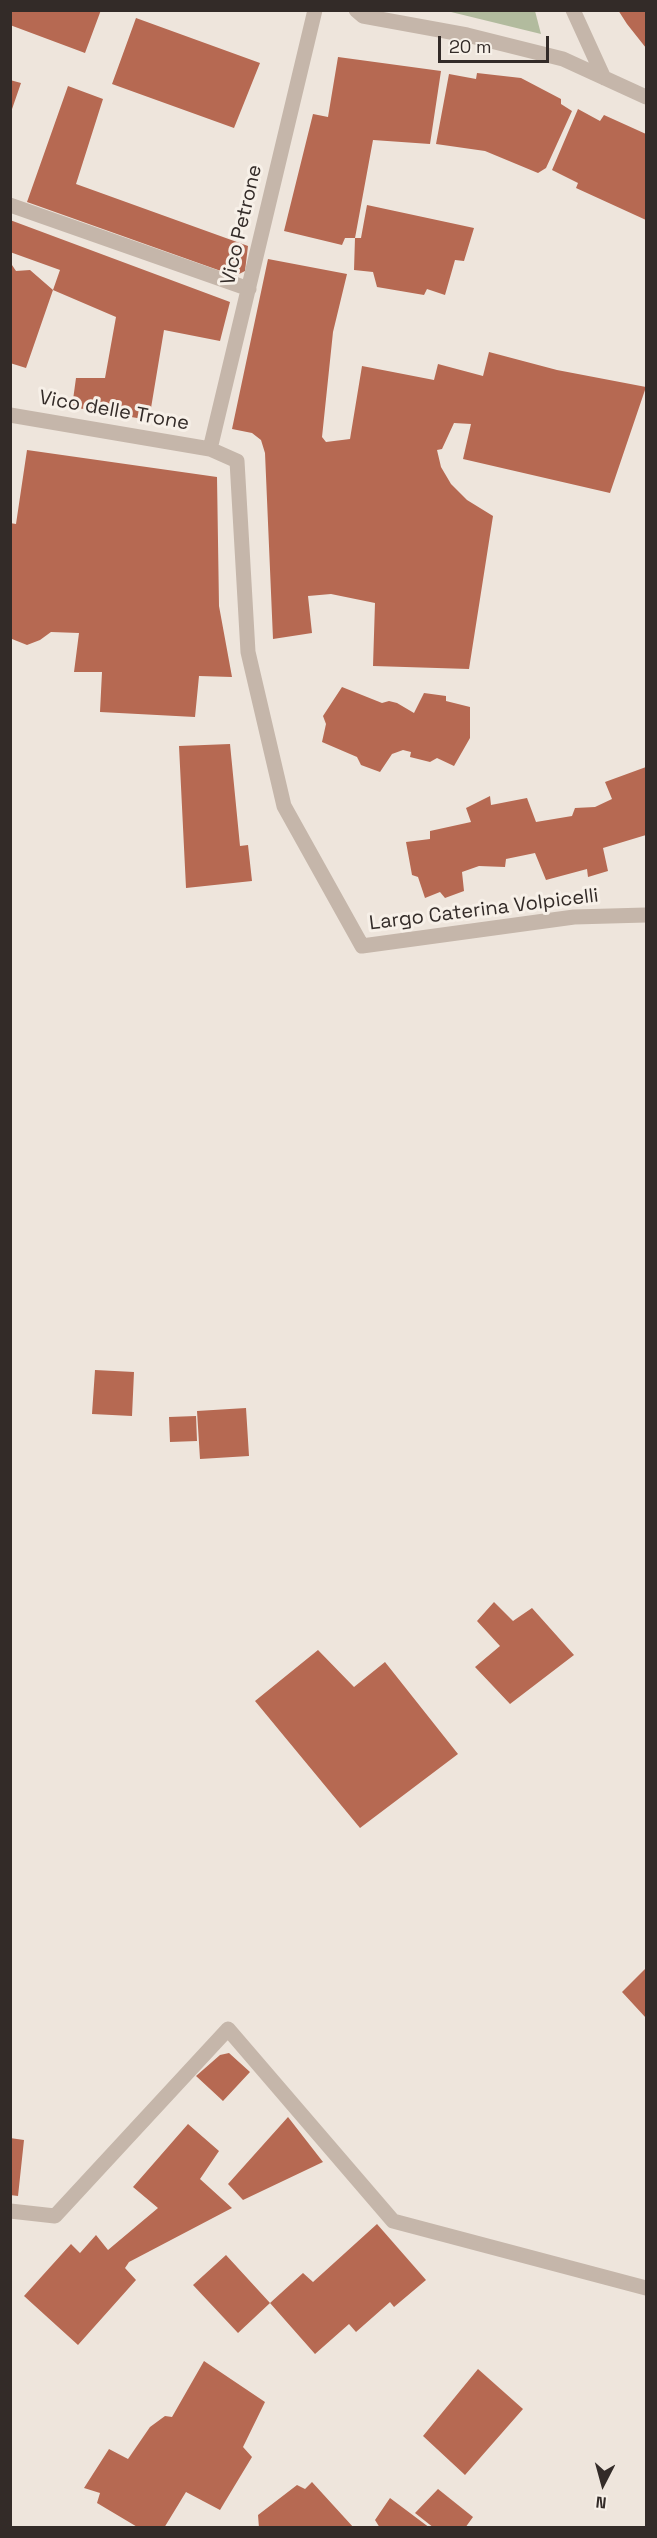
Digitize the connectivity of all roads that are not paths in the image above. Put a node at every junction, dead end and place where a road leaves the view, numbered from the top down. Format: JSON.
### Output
{"nodes":[{"id":1,"x":315,"y":10,"type":"edge"},
{"id":2,"x":356,"y":10,"type":"edge"},
{"id":3,"x":573,"y":10,"type":"edge"},
{"id":4,"x":604,"y":78,"type":"junction"},
{"id":5,"x":646,"y":97,"type":"edge"},
{"id":6,"x":10,"y":205,"type":"edge"},
{"id":7,"x":249,"y":289,"type":"junction"},
{"id":8,"x":10,"y":415,"type":"edge"},
{"id":9,"x":210,"y":449,"type":"junction"},
{"id":10,"x":646,"y":915,"type":"edge"},
{"id":11,"x":10,"y":2211,"type":"edge"},
{"id":12,"x":646,"y":2288,"type":"edge"}],
"edges":[{"from":1,"to":7,"type":"street","name":"Vico Petrone"},
{"from":2,"to":4,"type":"street"},
{"from":3,"to":4,"type":"street"},
{"from":4,"to":5,"type":"street"},
{"from":6,"to":7,"type":"street"},
{"from":7,"to":9,"type":"street","name":"Vico Petrone"},
{"from":8,"to":9,"type":"street","name":"Vico delle Trone"},
{"from":9,"to":10,"type":"street","name":"Largo Caterina Volpicelli"},
{"from":11,"to":12,"type":"street"}]}
